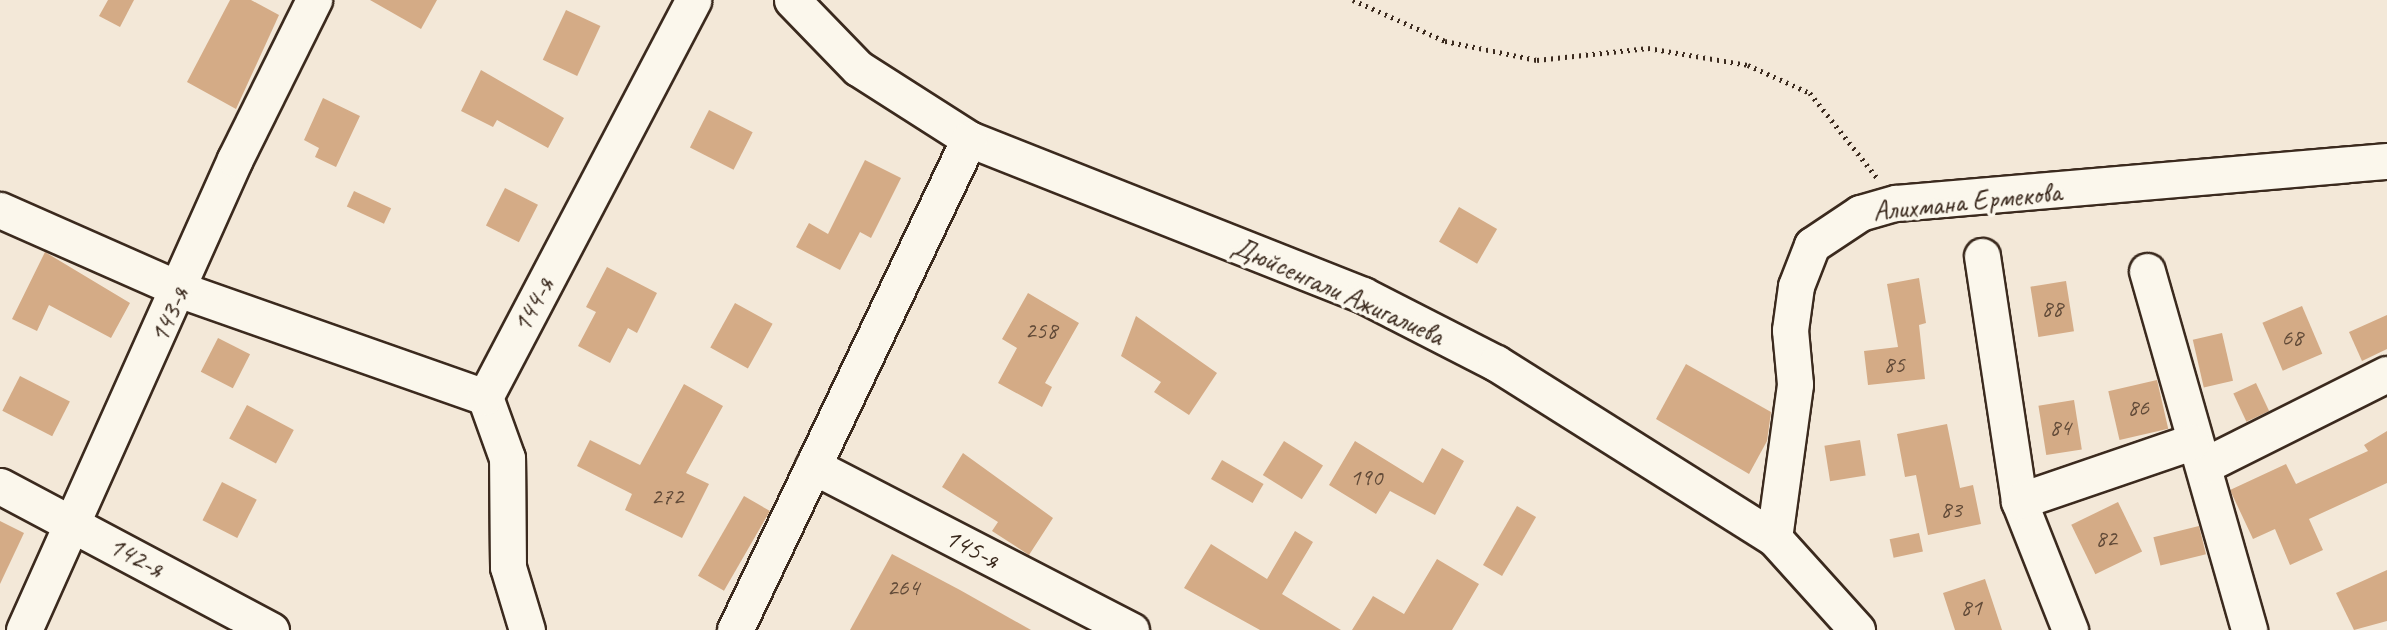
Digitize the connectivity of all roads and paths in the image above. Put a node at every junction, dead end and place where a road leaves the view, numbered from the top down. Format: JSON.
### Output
{"nodes":[{"id":1,"x":314,"y":0,"type":"edge"},
{"id":2,"x":693,"y":0,"type":"edge"},
{"id":3,"x":792,"y":0,"type":"edge"},
{"id":4,"x":1353,"y":0,"type":"edge"},
{"id":5,"x":970,"y":139,"type":"junction"},
{"id":6,"x":2387,"y":161,"type":"edge"},
{"id":7,"x":1896,"y":203,"type":"junction"},
{"id":8,"x":0,"y":209,"type":"edge"},
{"id":9,"x":1982,"y":257,"type":"dead end"},
{"id":10,"x":2147,"y":271,"type":"dead end"},
{"id":11,"x":181,"y":290,"type":"junction"},
{"id":12,"x":2387,"y":374,"type":"edge"},
{"id":13,"x":485,"y":397,"type":"junction"},
{"id":14,"x":2198,"y":454,"type":"junction"},
{"id":15,"x":813,"y":466,"type":"junction"},
{"id":16,"x":0,"y":486,"type":"edge"},
{"id":17,"x":2019,"y":501,"type":"junction"},
{"id":18,"x":76,"y":524,"type":"junction"},
{"id":19,"x":1774,"y":538,"type":"junction"},
{"id":20,"x":24,"y":630,"type":"edge"},
{"id":21,"x":271,"y":630,"type":"edge"},
{"id":22,"x":527,"y":630,"type":"edge"},
{"id":23,"x":735,"y":630,"type":"edge"},
{"id":24,"x":1131,"y":630,"type":"edge"},
{"id":25,"x":1857,"y":630,"type":"edge"},
{"id":26,"x":2070,"y":630,"type":"edge"},
{"id":27,"x":2249,"y":630,"type":"edge"}],
"edges":[{"from":1,"to":11,"type":"street","name":"143-я"},
{"from":2,"to":13,"type":"street","name":"144-я"},
{"from":3,"to":5,"type":"street","name":"Дюйсенгали Ажигалиева"},
{"from":4,"to":7,"type":"path"},
{"from":5,"to":15,"type":"street"},
{"from":5,"to":19,"type":"street","name":"Дюйсенгали Ажигалиева"},
{"from":6,"to":7,"type":"street","name":"Алихмана Ермекова"},
{"from":7,"to":19,"type":"street","name":"Алихмана Ермекова"},
{"from":8,"to":11,"type":"street"},
{"from":9,"to":17,"type":"street"},
{"from":10,"to":14,"type":"street"},
{"from":11,"to":13,"type":"street"},
{"from":11,"to":18,"type":"street","name":"143-я"},
{"from":12,"to":14,"type":"street"},
{"from":13,"to":22,"type":"street"},
{"from":14,"to":17,"type":"street"},
{"from":14,"to":27,"type":"street"},
{"from":15,"to":23,"type":"street"},
{"from":15,"to":24,"type":"street","name":"145-я"},
{"from":16,"to":18,"type":"street","name":"142-я"},
{"from":17,"to":26,"type":"street"},
{"from":18,"to":20,"type":"street","name":"143-я"},
{"from":18,"to":21,"type":"street","name":"142-я"},
{"from":19,"to":25,"type":"street","name":"Дюйсенгали Ажигалиева"}]}
